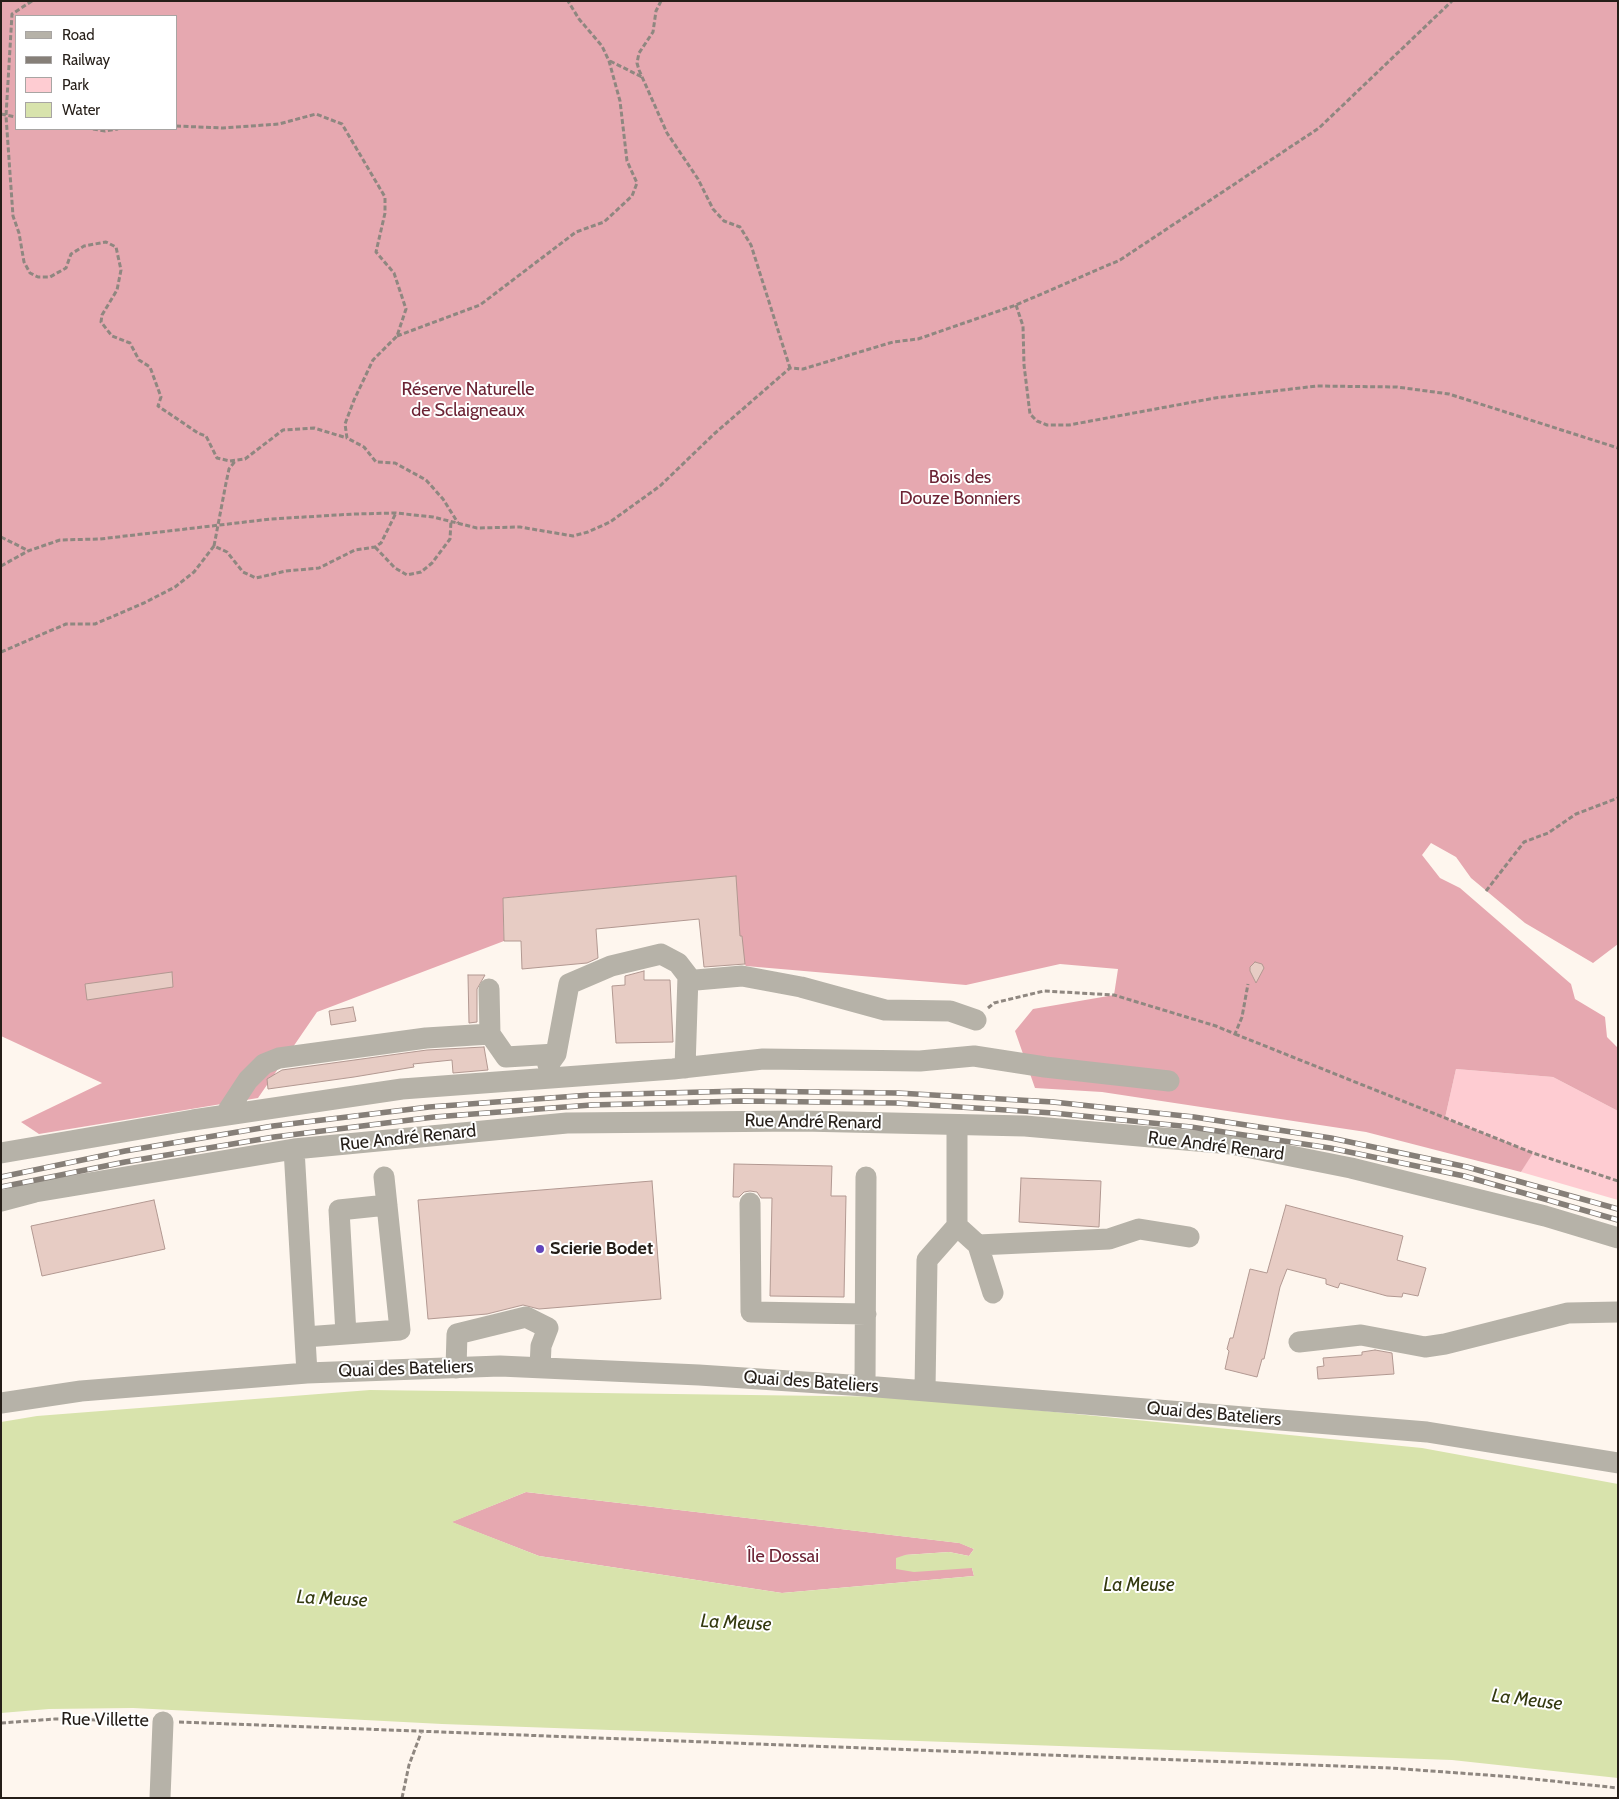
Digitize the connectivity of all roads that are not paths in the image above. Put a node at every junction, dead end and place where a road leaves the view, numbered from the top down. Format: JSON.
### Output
{"nodes":[{"id":1,"x":696,"y":980,"type":"dead end"},
{"id":2,"x":489,"y":989,"type":"dead end"},
{"id":3,"x":976,"y":1020,"type":"road end"},
{"id":4,"x":490,"y":1034,"type":"junction"},
{"id":5,"x":556,"y":1054,"type":"junction"},
{"id":6,"x":506,"y":1057,"type":"junction"},
{"id":7,"x":685,"y":1068,"type":"junction"},
{"id":8,"x":545,"y":1079,"type":"junction"},
{"id":9,"x":508,"y":1081,"type":"junction"},
{"id":10,"x":1169,"y":1081,"type":"dead end"},
{"id":11,"x":225,"y":1115,"type":"junction"},
{"id":12,"x":957,"y":1125,"type":"junction"},
{"id":13,"x":294,"y":1149,"type":"junction"},
{"id":14,"x":1,"y":1153,"type":"edge"},
{"id":15,"x":384,"y":1177,"type":"dead end"},
{"id":16,"x":866,"y":1177,"type":"dead end"},
{"id":17,"x":1,"y":1201,"type":"edge"},
{"id":18,"x":750,"y":1203,"type":"dead end"},
{"id":19,"x":387,"y":1205,"type":"junction"},
{"id":20,"x":957,"y":1226,"type":"junction"},
{"id":21,"x":1189,"y":1237,"type":"dead end"},
{"id":22,"x":1618,"y":1238,"type":"edge"},
{"id":23,"x":978,"y":1244,"type":"junction"},
{"id":24,"x":993,"y":1293,"type":"dead end"},
{"id":25,"x":1618,"y":1312,"type":"edge"},
{"id":26,"x":866,"y":1314,"type":"junction"},
{"id":27,"x":346,"y":1334,"type":"junction"},
{"id":28,"x":305,"y":1338,"type":"junction"},
{"id":29,"x":1299,"y":1342,"type":"dead end"},
{"id":30,"x":456,"y":1368,"type":"junction"},
{"id":31,"x":540,"y":1368,"type":"junction"},
{"id":32,"x":307,"y":1373,"type":"junction"},
{"id":33,"x":865,"y":1386,"type":"junction"},
{"id":34,"x":925,"y":1390,"type":"junction"},
{"id":35,"x":1,"y":1403,"type":"edge"},
{"id":36,"x":1618,"y":1463,"type":"edge"},
{"id":37,"x":163,"y":1722,"type":"road end"},
{"id":38,"x":160,"y":1798,"type":"edge"}],
"edges":[{"from":1,"to":3,"type":"street"},
{"from":2,"to":4,"type":"street"},
{"from":4,"to":6,"type":"street"},
{"from":4,"to":11,"type":"street"},
{"from":5,"to":6,"type":"street"},
{"from":5,"to":7,"type":"street"},
{"from":5,"to":8,"type":"street"},
{"from":6,"to":9,"type":"street"},
{"from":7,"to":8,"type":"street"},
{"from":7,"to":10,"type":"street"},
{"from":8,"to":9,"type":"street"},
{"from":9,"to":11,"type":"street"},
{"from":11,"to":14,"type":"street"},
{"from":12,"to":13,"type":"street","name":"Rue André Renard"},
{"from":12,"to":20,"type":"street"},
{"from":12,"to":22,"type":"street","name":"Rue André Renard"},
{"from":13,"to":17,"type":"street","name":"Rue André Renard"},
{"from":13,"to":28,"type":"street"},
{"from":15,"to":19,"type":"street"},
{"from":16,"to":26,"type":"street"},
{"from":18,"to":26,"type":"street"},
{"from":19,"to":27,"type":"street"},
{"from":19,"to":27,"type":"street"},
{"from":20,"to":23,"type":"street"},
{"from":20,"to":34,"type":"street"},
{"from":21,"to":23,"type":"street"},
{"from":23,"to":24,"type":"street"},
{"from":25,"to":29,"type":"street"},
{"from":26,"to":33,"type":"street"},
{"from":27,"to":28,"type":"street"},
{"from":28,"to":32,"type":"street"},
{"from":30,"to":31,"type":"street","name":"Quai des Bateliers"},
{"from":30,"to":31,"type":"street"},
{"from":30,"to":32,"type":"street","name":"Quai des Bateliers"},
{"from":31,"to":33,"type":"street","name":"Quai des Bateliers"},
{"from":32,"to":35,"type":"street","name":"Quai des Bateliers"},
{"from":33,"to":34,"type":"street","name":"Quai des Bateliers"},
{"from":34,"to":36,"type":"street","name":"Quai des Bateliers"},
{"from":37,"to":38,"type":"street","name":"Rue Villette"}]}
